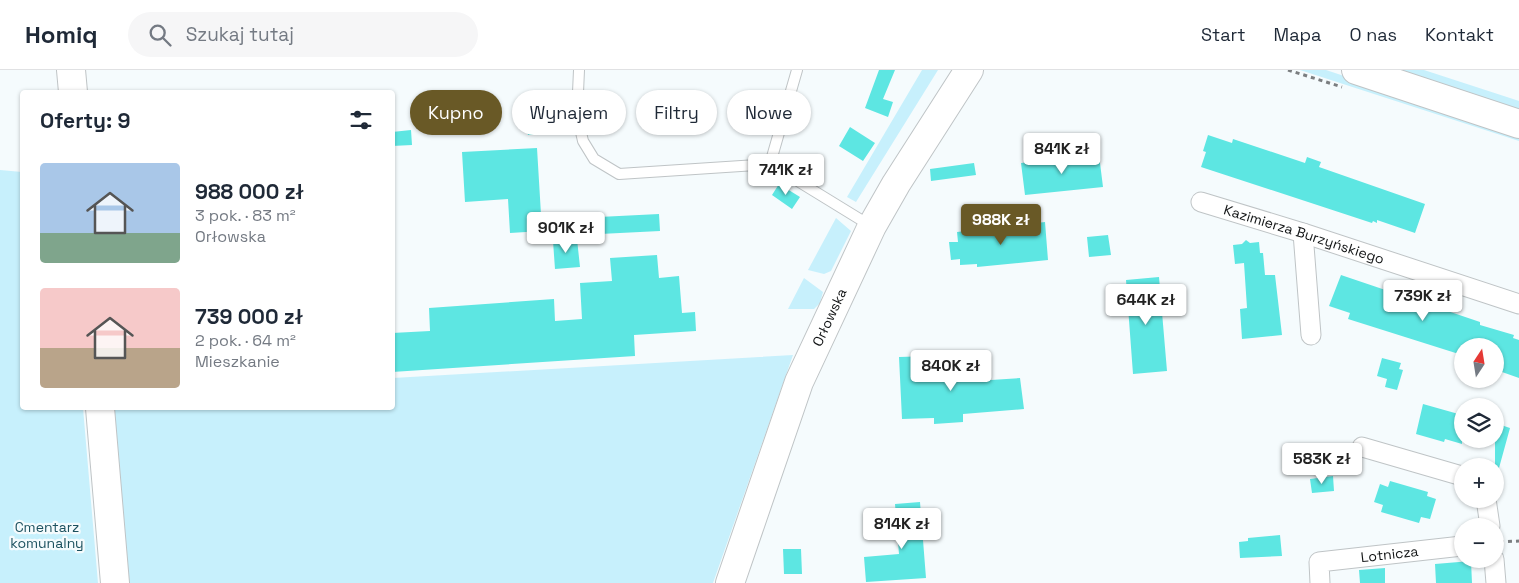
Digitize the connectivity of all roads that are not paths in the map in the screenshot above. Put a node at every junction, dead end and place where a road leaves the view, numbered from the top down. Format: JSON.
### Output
{"nodes":[{"id":1,"x":71,"y":70,"type":"edge"},
{"id":2,"x":579,"y":70,"type":"edge"},
{"id":3,"x":797,"y":70,"type":"edge"},
{"id":4,"x":969,"y":70,"type":"edge"},
{"id":5,"x":1356,"y":70,"type":"edge"},
{"id":6,"x":73,"y":90,"type":"edge"},
{"id":7,"x":1519,"y":124,"type":"edge"},
{"id":8,"x":770,"y":164,"type":"junction"},
{"id":9,"x":1202,"y":202,"type":"dead end"},
{"id":10,"x":872,"y":226,"type":"junction"},
{"id":11,"x":1303,"y":232,"type":"junction"},
{"id":12,"x":1519,"y":304,"type":"edge"},
{"id":13,"x":1311,"y":335,"type":"dead end"},
{"id":14,"x":100,"y":410,"type":"edge"},
{"id":15,"x":1362,"y":447,"type":"dead end"},
{"id":16,"x":1454,"y":474,"type":"edge"},
{"id":17,"x":1454,"y":547,"type":"edge"},
{"id":18,"x":1495,"y":568,"type":"edge"},
{"id":19,"x":115,"y":583,"type":"edge"},
{"id":20,"x":730,"y":583,"type":"edge"},
{"id":21,"x":1320,"y":583,"type":"edge"},
{"id":22,"x":1496,"y":583,"type":"edge"}],
"edges":[{"from":1,"to":6,"type":"street"},
{"from":2,"to":8,"type":"lane"},
{"from":3,"to":8,"type":"lane"},
{"from":4,"to":10,"type":"street","name":"Orłowska"},
{"from":5,"to":7,"type":"street"},
{"from":8,"to":10,"type":"lane"},
{"from":9,"to":11,"type":"street","name":"Kazimierza Burzyńskiego"},
{"from":10,"to":20,"type":"street","name":"Orłowska"},
{"from":11,"to":12,"type":"street","name":"Kazimierza Burzyńskiego"},
{"from":11,"to":13,"type":"street"},
{"from":14,"to":19,"type":"street"},
{"from":15,"to":16,"type":"street"},
{"from":17,"to":21,"type":"street","name":"Lotnicza"},
{"from":18,"to":22,"type":"street"}]}
